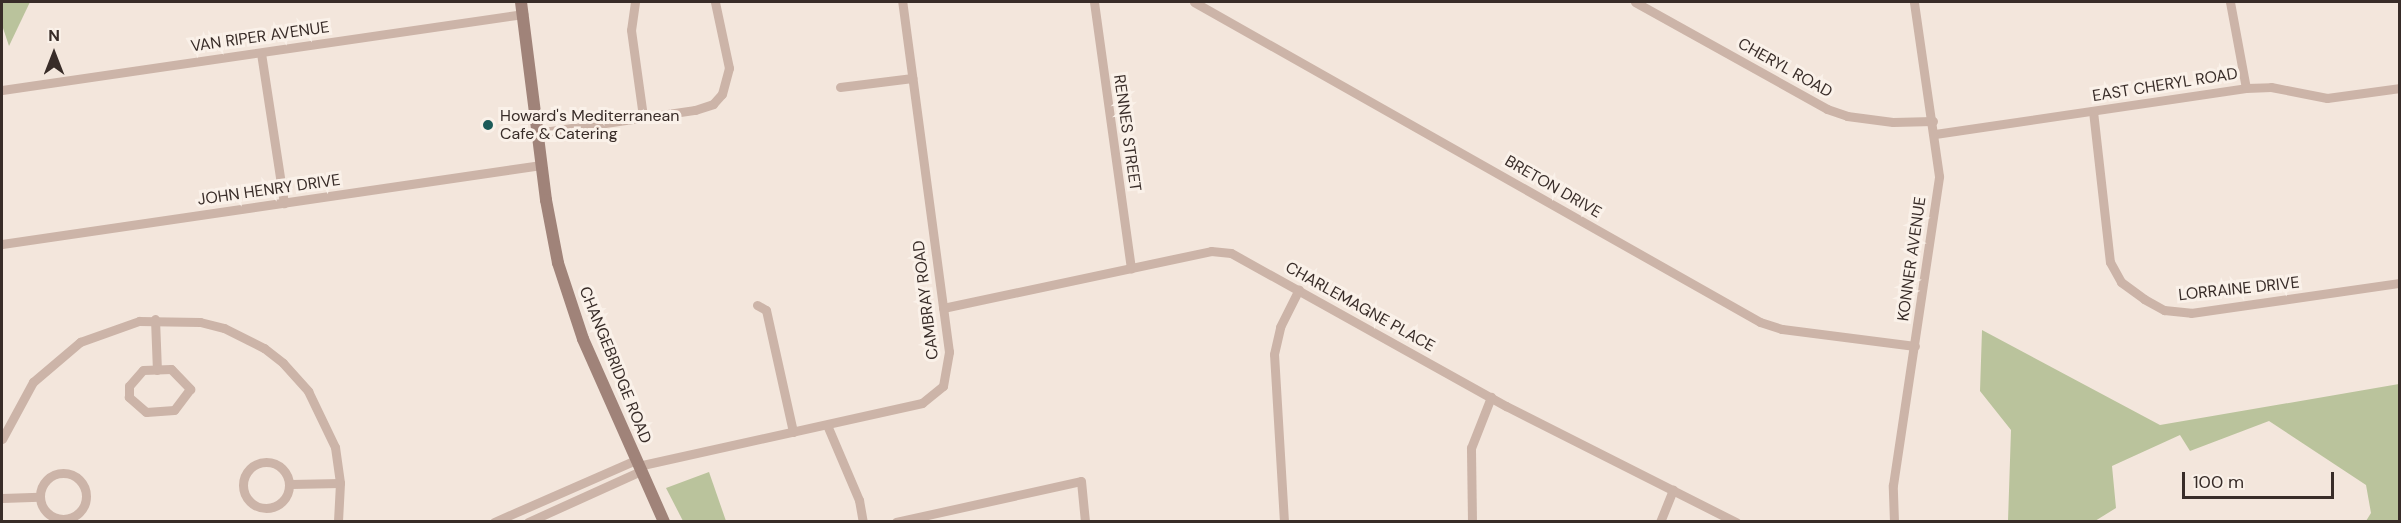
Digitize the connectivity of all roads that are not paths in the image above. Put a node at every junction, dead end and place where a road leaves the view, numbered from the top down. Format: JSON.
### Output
{"nodes":[{"id":1,"x":635,"y":2,"type":"edge"},
{"id":2,"x":715,"y":2,"type":"edge"},
{"id":3,"x":902,"y":2,"type":"edge"},
{"id":4,"x":1094,"y":2,"type":"edge"},
{"id":5,"x":1194,"y":2,"type":"edge"},
{"id":6,"x":1635,"y":2,"type":"edge"},
{"id":7,"x":1914,"y":2,"type":"edge"},
{"id":8,"x":2230,"y":2,"type":"edge"},
{"id":9,"x":522,"y":8,"type":"edge"},
{"id":10,"x":261,"y":53,"type":"junction"},
{"id":11,"x":912,"y":78,"type":"junction"},
{"id":12,"x":840,"y":87,"type":"dead end"},
{"id":13,"x":2246,"y":88,"type":"junction"},
{"id":14,"x":2400,"y":88,"type":"edge"},
{"id":15,"x":2,"y":90,"type":"edge"},
{"id":16,"x":2093,"y":111,"type":"junction"},
{"id":17,"x":643,"y":117,"type":"junction"},
{"id":18,"x":1933,"y":121,"type":"junction"},
{"id":19,"x":537,"y":133,"type":"junction"},
{"id":20,"x":1935,"y":134,"type":"junction"},
{"id":21,"x":541,"y":165,"type":"junction"},
{"id":22,"x":284,"y":203,"type":"junction"},
{"id":23,"x":2,"y":244,"type":"edge"},
{"id":24,"x":1131,"y":268,"type":"junction"},
{"id":25,"x":2400,"y":283,"type":"edge"},
{"id":26,"x":1299,"y":289,"type":"junction"},
{"id":27,"x":757,"y":305,"type":"dead end"},
{"id":28,"x":943,"y":308,"type":"junction"},
{"id":29,"x":155,"y":319,"type":"junction"},
{"id":30,"x":1915,"y":346,"type":"junction"},
{"id":31,"x":157,"y":369,"type":"junction"},
{"id":32,"x":1491,"y":397,"type":"junction"},
{"id":33,"x":827,"y":425,"type":"junction"},
{"id":34,"x":793,"y":432,"type":"junction"},
{"id":35,"x":2,"y":439,"type":"edge"},
{"id":36,"x":638,"y":466,"type":"junction"},
{"id":37,"x":340,"y":483,"type":"junction"},
{"id":38,"x":291,"y":484,"type":"junction"},
{"id":39,"x":1673,"y":490,"type":"junction"},
{"id":40,"x":39,"y":497,"type":"junction"},
{"id":41,"x":2,"y":498,"type":"edge"},
{"id":42,"x":338,"y":522,"type":"edge"},
{"id":43,"x":494,"y":522,"type":"edge"},
{"id":44,"x":528,"y":522,"type":"edge"},
{"id":45,"x":664,"y":522,"type":"edge"},
{"id":46,"x":863,"y":522,"type":"edge"},
{"id":47,"x":896,"y":522,"type":"edge"},
{"id":48,"x":1085,"y":522,"type":"edge"},
{"id":49,"x":1284,"y":522,"type":"edge"},
{"id":50,"x":1472,"y":522,"type":"edge"},
{"id":51,"x":1660,"y":522,"type":"edge"},
{"id":52,"x":1736,"y":522,"type":"edge"},
{"id":53,"x":1894,"y":522,"type":"edge"}],
"edges":[{"from":1,"to":17,"type":"street"},
{"from":2,"to":17,"type":"street"},
{"from":3,"to":11,"type":"street","name":"CAMBRAY ROAD"},
{"from":4,"to":24,"type":"street","name":"RENNES STREET"},
{"from":5,"to":30,"type":"street","name":"BRETON DRIVE"},
{"from":6,"to":18,"type":"street","name":"CHERYL ROAD"},
{"from":7,"to":18,"type":"street","name":"KONNER AVENUE"},
{"from":8,"to":13,"type":"street"},
{"from":9,"to":10,"type":"street","name":"VAN RIPER AVENUE"},
{"from":9,"to":19,"type":"main road","name":"CHANGEBRIDGE ROAD"},
{"from":10,"to":15,"type":"street","name":"VAN RIPER AVENUE"},
{"from":10,"to":22,"type":"street"},
{"from":11,"to":12,"type":"street"},
{"from":11,"to":28,"type":"street","name":"CAMBRAY ROAD"},
{"from":13,"to":14,"type":"street","name":"EAST CHERYL ROAD"},
{"from":13,"to":16,"type":"street","name":"EAST CHERYL ROAD"},
{"from":16,"to":20,"type":"street","name":"EAST CHERYL ROAD"},
{"from":16,"to":25,"type":"street","name":"LORRAINE DRIVE"},
{"from":17,"to":19,"type":"street"},
{"from":18,"to":20,"type":"street","name":"KONNER AVENUE"},
{"from":19,"to":21,"type":"main road","name":"CHANGEBRIDGE ROAD"},
{"from":20,"to":30,"type":"street","name":"KONNER AVENUE"},
{"from":21,"to":22,"type":"street","name":"JOHN HENRY DRIVE"},
{"from":21,"to":36,"type":"main road","name":"CHANGEBRIDGE ROAD"},
{"from":22,"to":23,"type":"street","name":"JOHN HENRY DRIVE"},
{"from":24,"to":26,"type":"street","name":"CHARLEMAGNE PLACE"},
{"from":24,"to":28,"type":"street","name":"CHARLEMAGNE PLACE"},
{"from":26,"to":32,"type":"street","name":"CHARLEMAGNE PLACE"},
{"from":26,"to":49,"type":"street"},
{"from":27,"to":34,"type":"street"},
{"from":28,"to":33,"type":"street","name":"CAMBRAY ROAD"},
{"from":29,"to":31,"type":"street"},
{"from":29,"to":35,"type":"street"},
{"from":29,"to":37,"type":"street"},
{"from":30,"to":53,"type":"street","name":"KONNER AVENUE"},
{"from":31,"to":31,"type":"street"},
{"from":32,"to":39,"type":"street","name":"CHARLEMAGNE PLACE"},
{"from":32,"to":50,"type":"street"},
{"from":33,"to":34,"type":"street","name":"CAMBRAY ROAD"},
{"from":33,"to":46,"type":"street"},
{"from":34,"to":36,"type":"street","name":"CAMBRAY ROAD"},
{"from":36,"to":43,"type":"street"},
{"from":36,"to":44,"type":"street"},
{"from":36,"to":45,"type":"main road","name":"CHANGEBRIDGE ROAD"},
{"from":37,"to":38,"type":"street"},
{"from":37,"to":42,"type":"street"},
{"from":38,"to":38,"type":"street"},
{"from":39,"to":51,"type":"street"},
{"from":39,"to":52,"type":"street","name":"CHARLEMAGNE PLACE"},
{"from":40,"to":40,"type":"street"},
{"from":40,"to":41,"type":"street"},
{"from":47,"to":48,"type":"street"}]}
